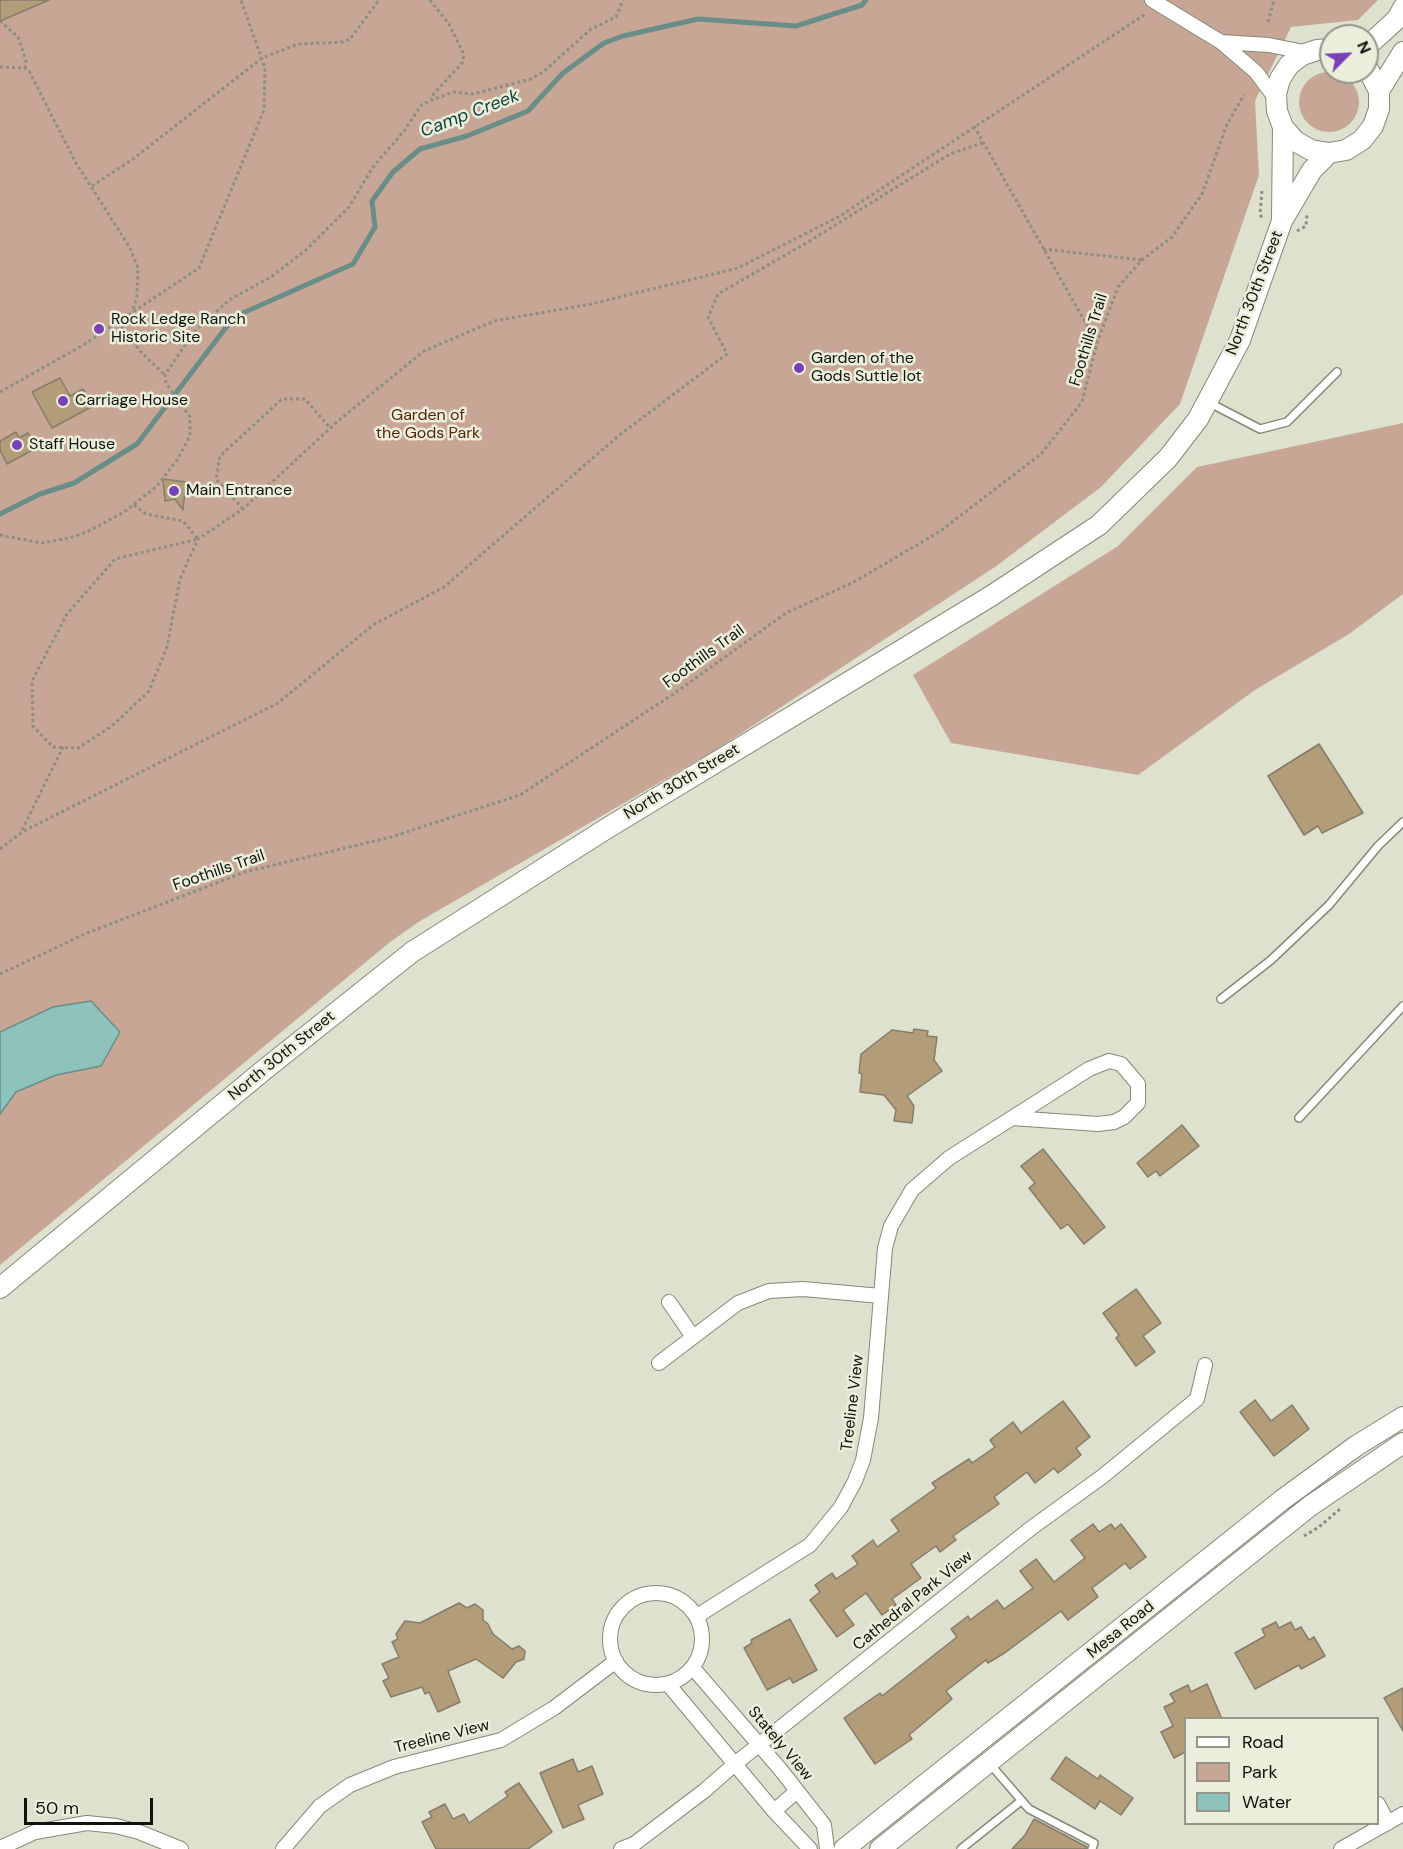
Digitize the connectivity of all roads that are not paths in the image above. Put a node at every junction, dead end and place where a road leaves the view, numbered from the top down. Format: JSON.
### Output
{"nodes":[{"id":1,"x":1155,"y":3,"type":"edge"},
{"id":2,"x":1403,"y":8,"type":"edge"},
{"id":3,"x":1379,"y":36,"type":"edge"},
{"id":4,"x":1221,"y":42,"type":"junction"},
{"id":5,"x":1319,"y":51,"type":"edge"},
{"id":6,"x":1403,"y":52,"type":"edge"},
{"id":7,"x":1309,"y":53,"type":"junction"},
{"id":8,"x":1376,"y":84,"type":"edge"},
{"id":9,"x":1379,"y":91,"type":"junction"},
{"id":10,"x":1276,"y":99,"type":"junction"},
{"id":11,"x":1283,"y":128,"type":"junction"},
{"id":12,"x":1329,"y":153,"type":"junction"},
{"id":13,"x":1282,"y":221,"type":"junction"},
{"id":14,"x":1337,"y":372,"type":"dead end"},
{"id":15,"x":1208,"y":402,"type":"junction"},
{"id":16,"x":1403,"y":822,"type":"edge"},
{"id":17,"x":1221,"y":999,"type":"dead end"},
{"id":18,"x":1403,"y":1006,"type":"edge"},
{"id":19,"x":1012,"y":1118,"type":"junction"},
{"id":20,"x":1299,"y":1118,"type":"dead end"},
{"id":21,"x":0,"y":1288,"type":"edge"},
{"id":22,"x":881,"y":1296,"type":"junction"},
{"id":23,"x":669,"y":1302,"type":"dead end"},
{"id":24,"x":693,"y":1337,"type":"junction"},
{"id":25,"x":659,"y":1363,"type":"dead end"},
{"id":26,"x":1205,"y":1365,"type":"dead end"},
{"id":27,"x":1403,"y":1417,"type":"edge"},
{"id":28,"x":1403,"y":1443,"type":"edge"},
{"id":29,"x":697,"y":1616,"type":"junction"},
{"id":30,"x":616,"y":1661,"type":"junction"},
{"id":31,"x":693,"y":1668,"type":"junction"},
{"id":32,"x":668,"y":1684,"type":"junction"},
{"id":33,"x":759,"y":1745,"type":"junction"},
{"id":34,"x":988,"y":1762,"type":"junction"},
{"id":35,"x":736,"y":1763,"type":"junction"},
{"id":36,"x":797,"y":1791,"type":"junction"},
{"id":37,"x":1021,"y":1801,"type":"junction"},
{"id":38,"x":1379,"y":1807,"type":"edge"},
{"id":39,"x":774,"y":1811,"type":"junction"},
{"id":40,"x":1403,"y":1814,"type":"edge"},
{"id":41,"x":1388,"y":1823,"type":"junction"},
{"id":42,"x":0,"y":1848,"type":"edge"},
{"id":43,"x":181,"y":1849,"type":"edge"},
{"id":44,"x":283,"y":1849,"type":"edge"},
{"id":45,"x":621,"y":1849,"type":"edge"},
{"id":46,"x":810,"y":1849,"type":"edge"},
{"id":47,"x":827,"y":1849,"type":"edge"},
{"id":48,"x":844,"y":1849,"type":"edge"},
{"id":49,"x":880,"y":1849,"type":"edge"},
{"id":50,"x":961,"y":1849,"type":"edge"},
{"id":51,"x":1092,"y":1849,"type":"edge"},
{"id":52,"x":1341,"y":1849,"type":"edge"}],
"edges":[{"from":1,"to":4,"type":"street"},
{"from":2,"to":3,"type":"main road"},
{"from":4,"to":7,"type":"street"},
{"from":4,"to":10,"type":"street"},
{"from":5,"to":7,"type":"main road"},
{"from":6,"to":9,"type":"main road","name":"North 30th Street"},
{"from":7,"to":10,"type":"main road"},
{"from":8,"to":9,"type":"main road"},
{"from":9,"to":12,"type":"main road","name":"North 30th Street"},
{"from":10,"to":11,"type":"main road","name":"North 30th Street"},
{"from":11,"to":12,"type":"main road"},
{"from":11,"to":13,"type":"main road","name":"North 30th Street"},
{"from":12,"to":13,"type":"main road","name":"North 30th Street"},
{"from":13,"to":15,"type":"main road","name":"North 30th Street"},
{"from":14,"to":15,"type":"lane"},
{"from":15,"to":21,"type":"main road","name":"North 30th Street"},
{"from":16,"to":17,"type":"lane"},
{"from":18,"to":20,"type":"lane"},
{"from":19,"to":19,"type":"street","name":"Treeline View"},
{"from":19,"to":22,"type":"street","name":"Treeline View"},
{"from":22,"to":24,"type":"street"},
{"from":22,"to":29,"type":"street","name":"Treeline View"},
{"from":23,"to":24,"type":"street"},
{"from":24,"to":25,"type":"street"},
{"from":26,"to":33,"type":"street","name":"Cathedral Park View"},
{"from":27,"to":48,"type":"main road","name":"Mesa Road"},
{"from":28,"to":34,"type":"main road","name":"Mesa Road"},
{"from":29,"to":30,"type":"street"},
{"from":29,"to":31,"type":"street"},
{"from":30,"to":32,"type":"street"},
{"from":30,"to":44,"type":"street","name":"Treeline View"},
{"from":31,"to":32,"type":"street"},
{"from":31,"to":33,"type":"street","name":"Stately View"},
{"from":32,"to":35,"type":"street"},
{"from":33,"to":35,"type":"street","name":"Cathedral Park View"},
{"from":33,"to":36,"type":"street","name":"Stately View"},
{"from":34,"to":37,"type":"lane"},
{"from":34,"to":49,"type":"main road","name":"Mesa Road"},
{"from":35,"to":39,"type":"street"},
{"from":35,"to":45,"type":"street","name":"Cathedral Park View"},
{"from":36,"to":39,"type":"street"},
{"from":36,"to":47,"type":"street","name":"Stately View"},
{"from":37,"to":50,"type":"lane"},
{"from":37,"to":51,"type":"lane"},
{"from":38,"to":41,"type":"street"},
{"from":39,"to":46,"type":"street"},
{"from":40,"to":41,"type":"street"},
{"from":41,"to":52,"type":"street"},
{"from":42,"to":43,"type":"street"}]}
